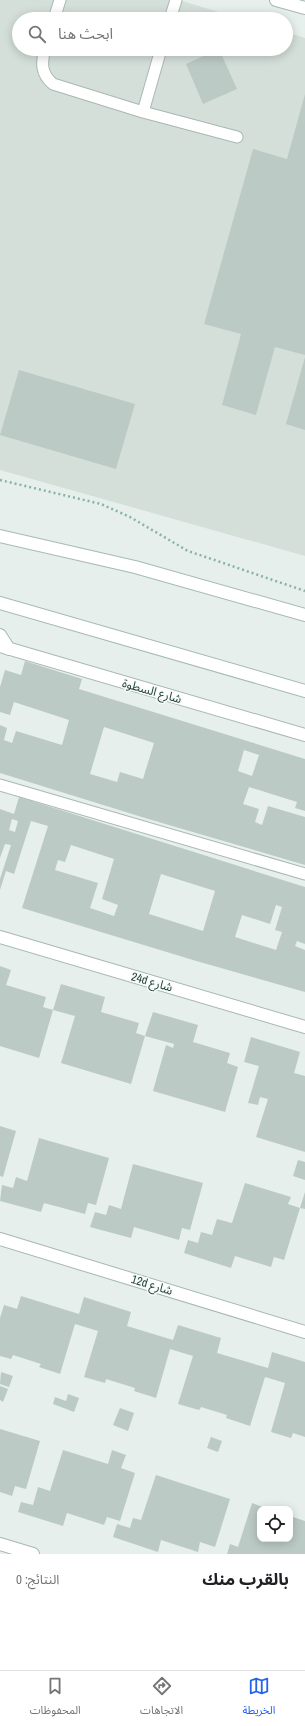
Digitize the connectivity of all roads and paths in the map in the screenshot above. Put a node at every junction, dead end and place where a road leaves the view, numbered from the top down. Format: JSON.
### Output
{"nodes":[{"id":1,"x":60,"y":0,"type":"edge"},
{"id":2,"x":176,"y":0,"type":"edge"},
{"id":3,"x":276,"y":0,"type":"edge"},
{"id":4,"x":305,"y":8,"type":"edge"},
{"id":5,"x":56,"y":12,"type":"edge"},
{"id":6,"x":172,"y":12,"type":"edge"},
{"id":7,"x":43,"y":56,"type":"edge"},
{"id":8,"x":159,"y":56,"type":"edge"},
{"id":9,"x":143,"y":112,"type":"junction"},
{"id":10,"x":237,"y":137,"type":"dead end"},
{"id":11,"x":0,"y":480,"type":"edge"},
{"id":12,"x":0,"y":536,"type":"edge"},
{"id":13,"x":305,"y":591,"type":"edge"},
{"id":14,"x":0,"y":603,"type":"edge"},
{"id":15,"x":305,"y":616,"type":"edge"},
{"id":16,"x":0,"y":635,"type":"edge"},
{"id":17,"x":5,"y":647,"type":"edge"},
{"id":18,"x":305,"y":692,"type":"edge"},
{"id":19,"x":305,"y":735,"type":"edge"},
{"id":20,"x":0,"y":785,"type":"edge"},
{"id":21,"x":305,"y":874,"type":"edge"},
{"id":22,"x":0,"y":937,"type":"edge"},
{"id":23,"x":305,"y":1027,"type":"edge"},
{"id":24,"x":0,"y":1239,"type":"edge"},
{"id":25,"x":305,"y":1332,"type":"edge"},
{"id":26,"x":0,"y":1544,"type":"edge"},
{"id":27,"x":33,"y":1554,"type":"edge"}],
"edges":[{"from":1,"to":5,"type":"lane"},
{"from":2,"to":6,"type":"lane"},
{"from":3,"to":4,"type":"street"},
{"from":7,"to":9,"type":"lane"},
{"from":8,"to":9,"type":"lane"},
{"from":9,"to":10,"type":"lane"},
{"from":11,"to":13,"type":"path"},
{"from":12,"to":15,"type":"street"},
{"from":14,"to":18,"type":"street"},
{"from":16,"to":17,"type":"street"},
{"from":17,"to":19,"type":"street","name":"شارع السطوة"},
{"from":20,"to":21,"type":"lane"},
{"from":22,"to":23,"type":"street","name":"24d شارع"},
{"from":24,"to":25,"type":"street","name":"12d شارع"},
{"from":26,"to":27,"type":"street"}]}
